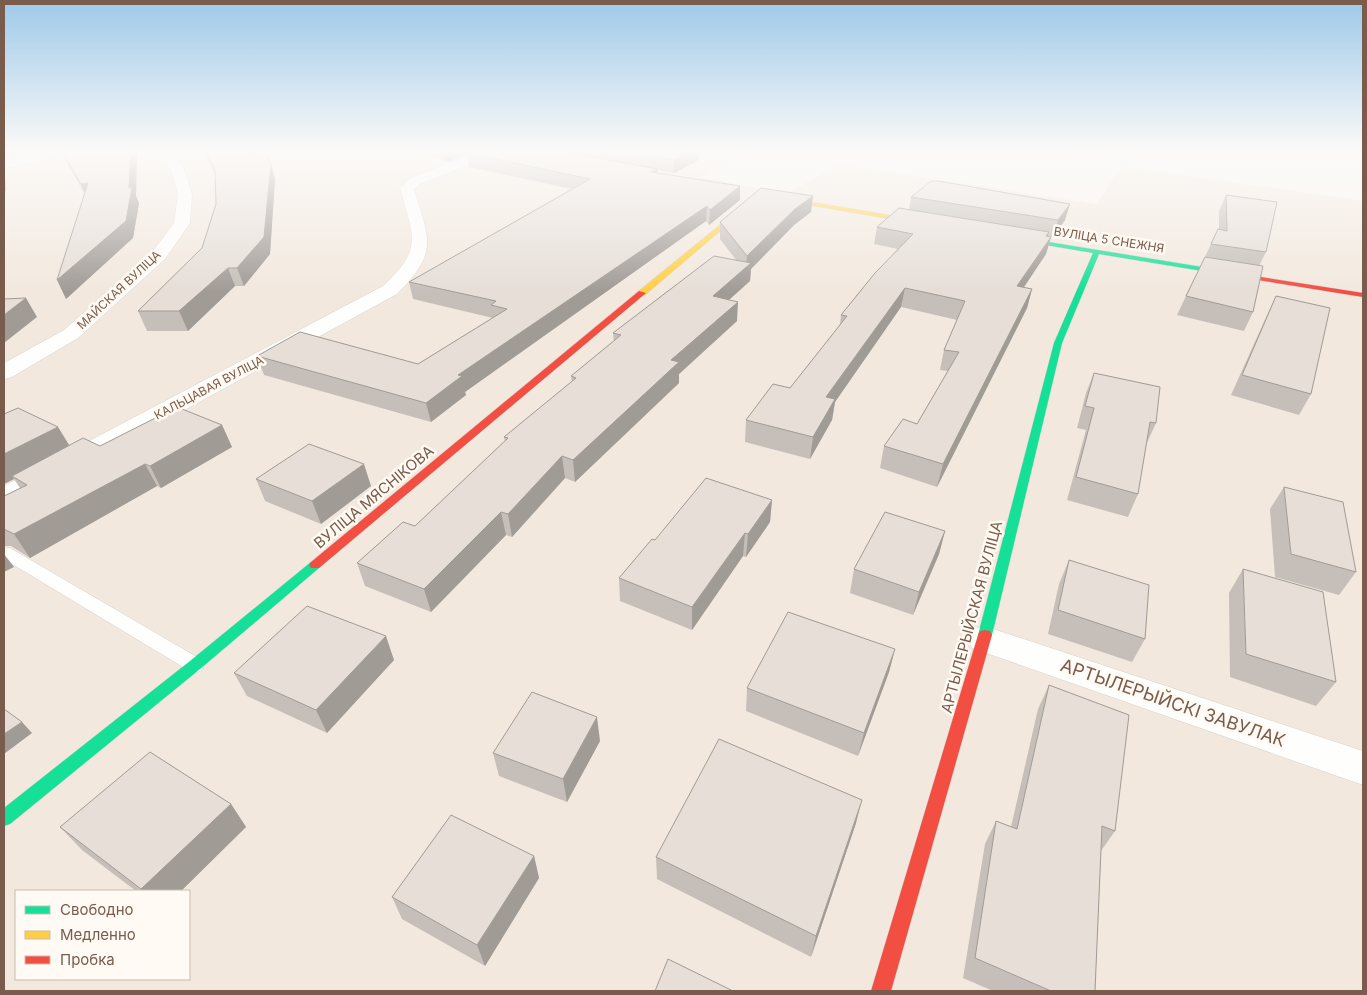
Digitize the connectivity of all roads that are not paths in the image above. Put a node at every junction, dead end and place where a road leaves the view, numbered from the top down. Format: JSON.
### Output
{"nodes":[{"id":1,"x":185,"y":198,"type":"edge"},
{"id":2,"x":410,"y":198,"type":"edge"},
{"id":3,"x":750,"y":198,"type":"edge"},
{"id":4,"x":781,"y":198,"type":"edge"},
{"id":5,"x":933,"y":224,"type":"edge"},
{"id":6,"x":1000,"y":236,"type":"edge"},
{"id":7,"x":1096,"y":252,"type":"junction"},
{"id":8,"x":1363,"y":295,"type":"edge"},
{"id":9,"x":4,"y":372,"type":"edge"},
{"id":10,"x":4,"y":497,"type":"edge"},
{"id":11,"x":4,"y":552,"type":"edge"},
{"id":12,"x":984,"y":639,"type":"junction"},
{"id":13,"x":195,"y":665,"type":"junction"},
{"id":14,"x":1363,"y":768,"type":"edge"},
{"id":15,"x":4,"y":818,"type":"edge"},
{"id":16,"x":881,"y":991,"type":"edge"}],
"edges":[{"from":1,"to":9,"type":"street","name":"МАЙСКАЯ ВУЛІЦА"},
{"from":2,"to":10,"type":"street","name":"КАЛЬЦАВАЯ ВУЛІЦА"},
{"from":3,"to":13,"type":"street","name":"ВУЛІЦА МЯСНІКОВА"},
{"from":4,"to":5,"type":"street","name":"ВУЛІЦА МЯСНІКОВА"},
{"from":6,"to":7,"type":"street","name":"ВУЛІЦА 5 СНЕЖНЯ"},
{"from":7,"to":8,"type":"street","name":"ВУЛІЦА 5 СНЕЖНЯ"},
{"from":7,"to":12,"type":"street","name":"АРТЫЛЕРЫЙСКАЯ ВУЛІЦА"},
{"from":11,"to":13,"type":"lane"},
{"from":12,"to":14,"type":"street","name":"АРТЫЛЕРЫЙСКІ ЗАВУЛАК"},
{"from":12,"to":16,"type":"street","name":"АРТЫЛЕРЫЙСКАЯ ВУЛІЦА"},
{"from":13,"to":15,"type":"street","name":"ВУЛІЦА МЯСНІКОВА"}]}
